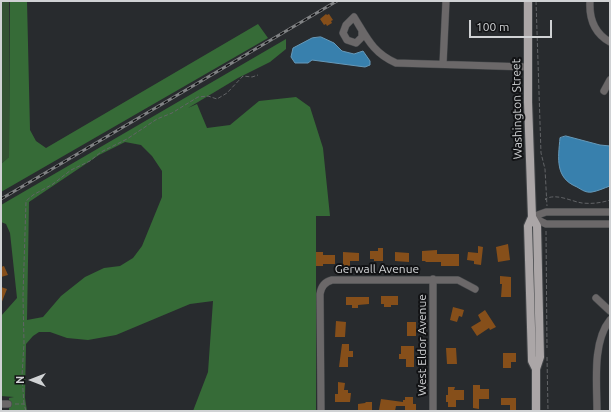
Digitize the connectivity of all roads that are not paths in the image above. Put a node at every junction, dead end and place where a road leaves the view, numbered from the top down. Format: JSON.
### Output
{"nodes":[{"id":1,"x":446,"y":1,"type":"edge"},
{"id":2,"x":528,"y":1,"type":"edge"},
{"id":3,"x":590,"y":1,"type":"edge"},
{"id":4,"x":362,"y":31,"type":"junction"},
{"id":5,"x":610,"y":42,"type":"edge"},
{"id":6,"x":356,"y":43,"type":"junction"},
{"id":7,"x":372,"y":47,"type":"junction"},
{"id":8,"x":443,"y":64,"type":"junction"},
{"id":9,"x":528,"y":67,"type":"junction"},
{"id":10,"x":610,"y":80,"type":"edge"},
{"id":11,"x":604,"y":91,"type":"dead end"},
{"id":12,"x":610,"y":212,"type":"edge"},
{"id":13,"x":532,"y":217,"type":"junction"},
{"id":14,"x":610,"y":224,"type":"edge"},
{"id":15,"x":433,"y":279,"type":"junction"},
{"id":16,"x":475,"y":289,"type":"dead end"},
{"id":17,"x":596,"y":298,"type":"dead end"},
{"id":18,"x":610,"y":311,"type":"edge"},
{"id":19,"x":610,"y":320,"type":"edge"},
{"id":20,"x":321,"y":411,"type":"edge"},
{"id":21,"x":433,"y":411,"type":"edge"},
{"id":22,"x":536,"y":411,"type":"edge"},
{"id":23,"x":597,"y":411,"type":"edge"}],
"edges":[{"from":1,"to":8,"type":"street"},
{"from":2,"to":9,"type":"main road","name":"Washington Street"},
{"from":3,"to":5,"type":"street"},
{"from":4,"to":6,"type":"street"},
{"from":4,"to":6,"type":"street"},
{"from":4,"to":7,"type":"street"},
{"from":6,"to":7,"type":"street"},
{"from":7,"to":8,"type":"street"},
{"from":8,"to":9,"type":"street"},
{"from":9,"to":13,"type":"main road","name":"Washington Street"},
{"from":10,"to":11,"type":"street"},
{"from":12,"to":13,"type":"street"},
{"from":13,"to":14,"type":"street"},
{"from":13,"to":22,"type":"main road","name":"Washington Street"},
{"from":15,"to":16,"type":"street","name":"Gerwall Avenue"},
{"from":15,"to":20,"type":"street","name":"Gerwall Avenue"},
{"from":15,"to":21,"type":"street","name":"West Eldor Avenue"},
{"from":17,"to":18,"type":"street"},
{"from":19,"to":23,"type":"street"}]}
